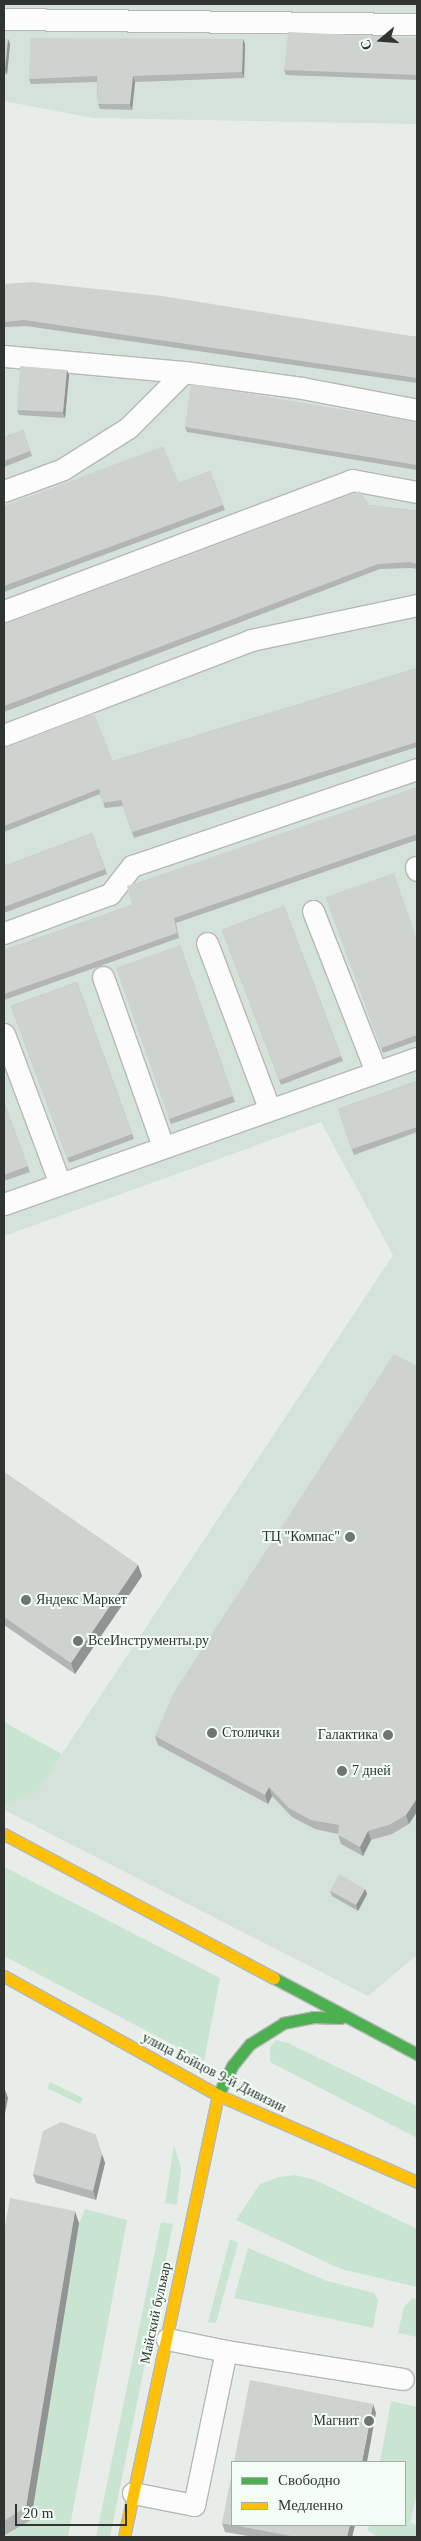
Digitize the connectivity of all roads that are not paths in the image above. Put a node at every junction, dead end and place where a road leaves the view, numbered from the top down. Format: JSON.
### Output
{"nodes":[{"id":1,"x":4,"y":20,"type":"edge"},
{"id":2,"x":417,"y":24,"type":"edge"},
{"id":3,"x":4,"y":356,"type":"edge"},
{"id":4,"x":184,"y":372,"type":"junction"},
{"id":5,"x":417,"y":410,"type":"edge"},
{"id":6,"x":4,"y":491,"type":"edge"},
{"id":7,"x":417,"y":492,"type":"edge"},
{"id":8,"x":417,"y":605,"type":"edge"},
{"id":9,"x":4,"y":611,"type":"edge"},
{"id":10,"x":4,"y":735,"type":"edge"},
{"id":11,"x":417,"y":769,"type":"edge"},
{"id":12,"x":313,"y":911,"type":"dead end"},
{"id":13,"x":4,"y":933,"type":"edge"},
{"id":14,"x":207,"y":943,"type":"dead end"},
{"id":15,"x":103,"y":977,"type":"dead end"},
{"id":16,"x":4,"y":1034,"type":"edge"},
{"id":17,"x":417,"y":1058,"type":"edge"},
{"id":18,"x":376,"y":1072,"type":"junction"},
{"id":19,"x":269,"y":1108,"type":"junction"},
{"id":20,"x":163,"y":1146,"type":"junction"},
{"id":21,"x":60,"y":1184,"type":"junction"},
{"id":22,"x":4,"y":1204,"type":"edge"},
{"id":23,"x":4,"y":1834,"type":"edge"},
{"id":24,"x":4,"y":1976,"type":"edge"},
{"id":25,"x":346,"y":2019,"type":"junction"},
{"id":26,"x":417,"y":2054,"type":"edge"},
{"id":27,"x":218,"y":2095,"type":"junction"},
{"id":28,"x":383,"y":2170,"type":"junction"},
{"id":29,"x":417,"y":2176,"type":"edge"},
{"id":30,"x":417,"y":2182,"type":"edge"},
{"id":31,"x":167,"y":2338,"type":"junction"},
{"id":32,"x":226,"y":2351,"type":"junction"},
{"id":33,"x":404,"y":2379,"type":"dead end"},
{"id":34,"x":133,"y":2493,"type":"junction"},
{"id":35,"x":124,"y":2537,"type":"edge"}],
"edges":[{"from":1,"to":2,"type":"lane"},
{"from":3,"to":4,"type":"lane"},
{"from":4,"to":5,"type":"lane"},
{"from":4,"to":6,"type":"lane"},
{"from":7,"to":9,"type":"lane"},
{"from":8,"to":10,"type":"lane"},
{"from":11,"to":13,"type":"lane"},
{"from":12,"to":18,"type":"lane"},
{"from":14,"to":19,"type":"lane"},
{"from":15,"to":20,"type":"lane"},
{"from":16,"to":21,"type":"lane"},
{"from":17,"to":18,"type":"lane"},
{"from":18,"to":19,"type":"lane"},
{"from":19,"to":20,"type":"lane"},
{"from":20,"to":21,"type":"lane"},
{"from":21,"to":22,"type":"lane"},
{"from":23,"to":25,"type":"main road"},
{"from":24,"to":27,"type":"main road","name":"улица Бойцов 9-й Дивизии"},
{"from":25,"to":26,"type":"main road"},
{"from":25,"to":27,"type":"main road","name":"Майский бульвар"},
{"from":27,"to":28,"type":"main road","name":"улица Бойцов 9-й Дивизии"},
{"from":27,"to":31,"type":"main road","name":"Майский бульвар"},
{"from":28,"to":29,"type":"main road"},
{"from":28,"to":30,"type":"main road","name":"улица Бойцов 9-й Дивизии"},
{"from":31,"to":32,"type":"lane"},
{"from":31,"to":34,"type":"main road","name":"Майский бульвар"},
{"from":32,"to":33,"type":"lane"},
{"from":32,"to":34,"type":"lane"},
{"from":34,"to":35,"type":"main road","name":"Майский бульвар"}]}
